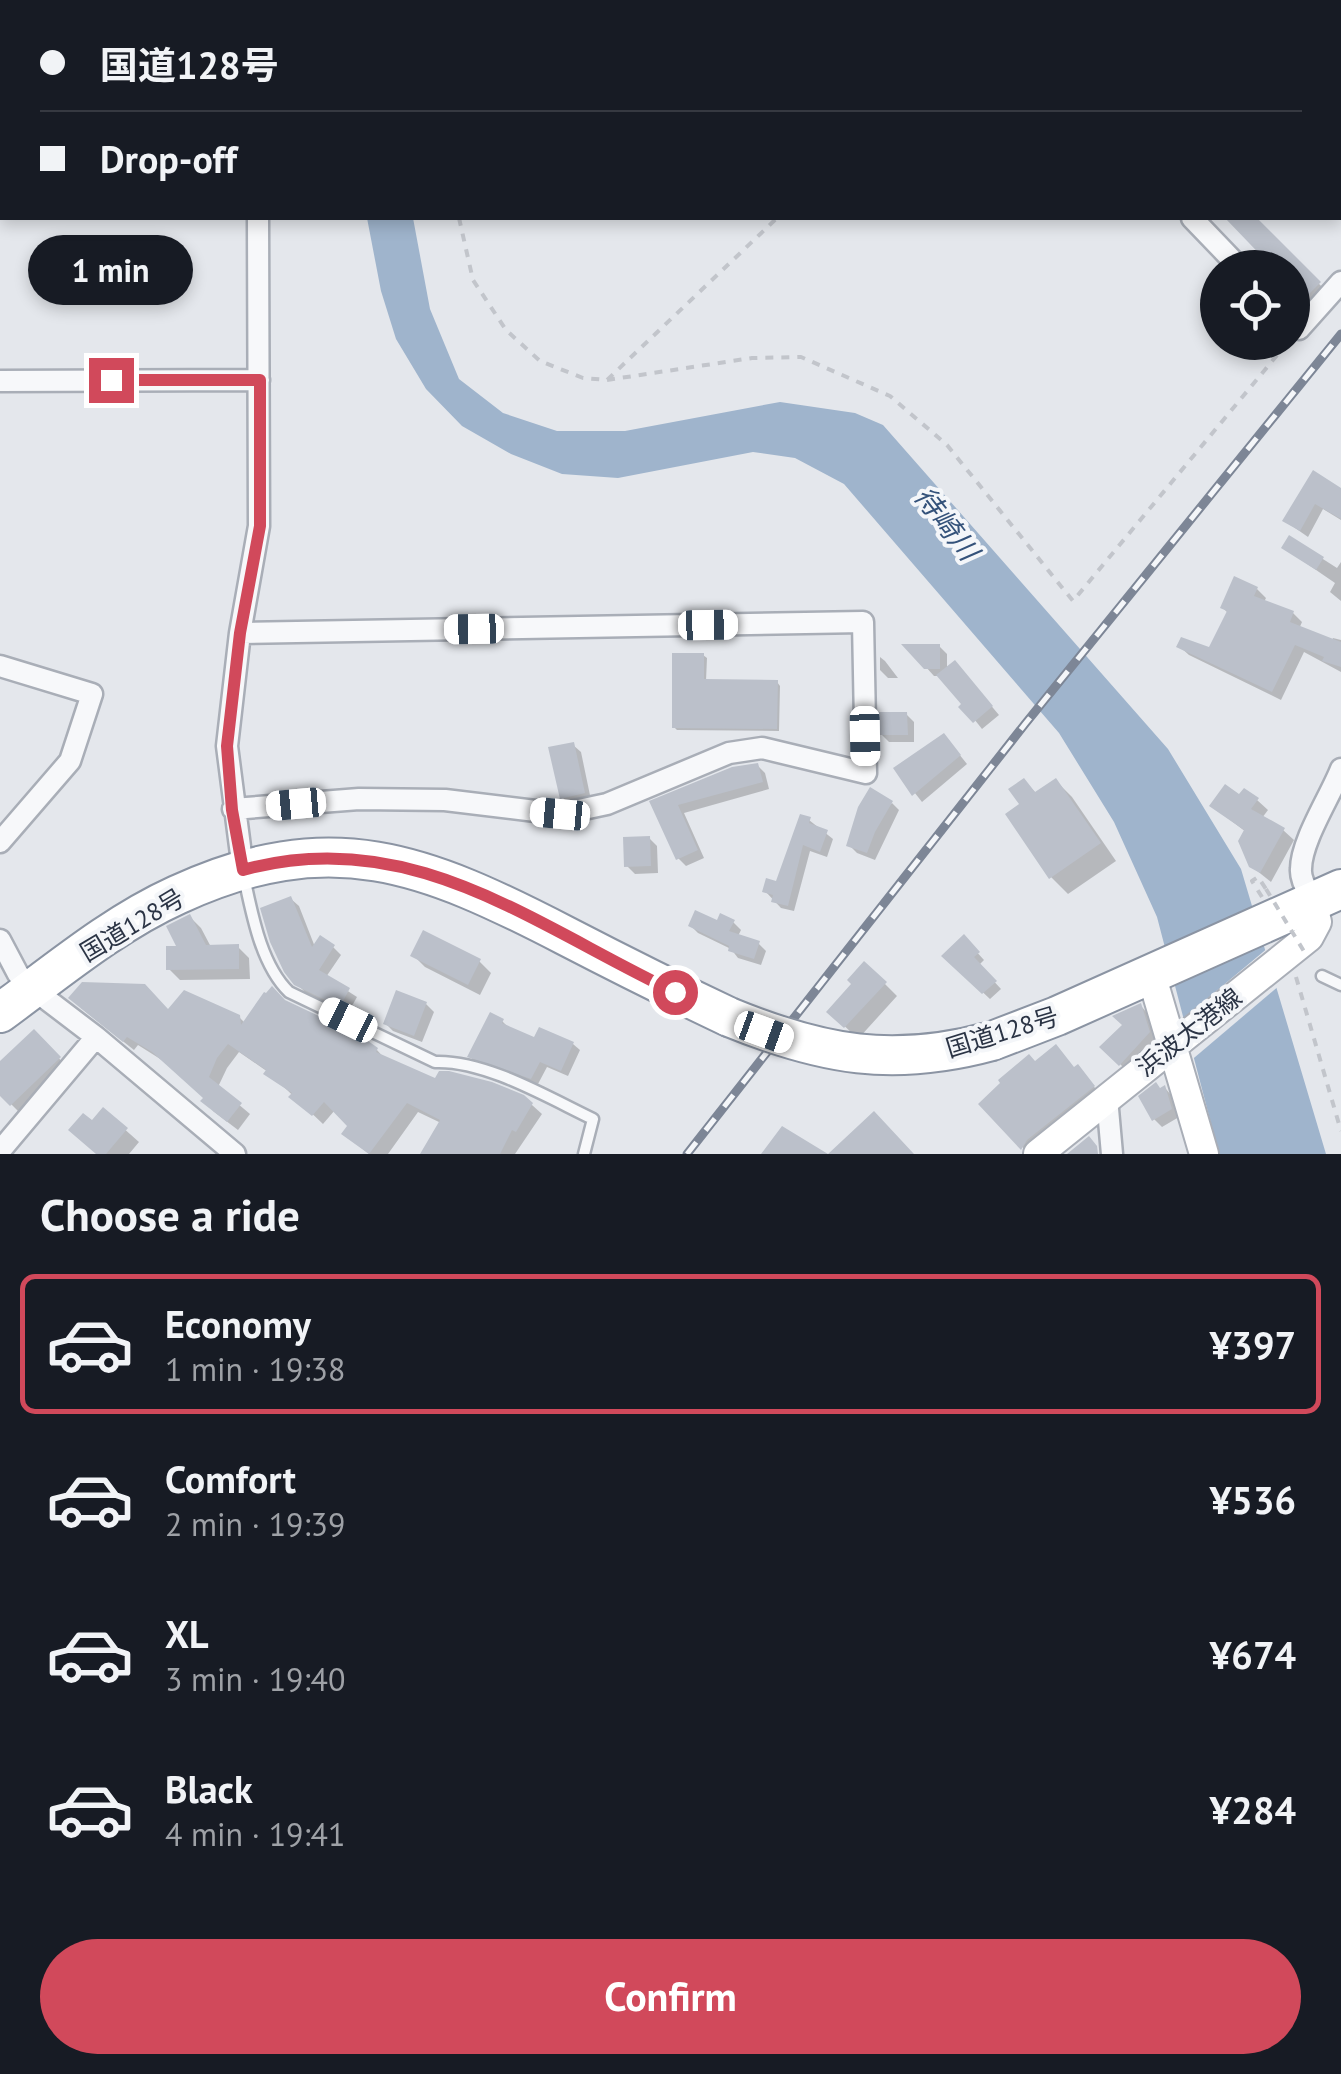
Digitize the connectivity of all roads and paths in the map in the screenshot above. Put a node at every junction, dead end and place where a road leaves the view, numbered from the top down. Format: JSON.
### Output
{"nodes":[{"id":1,"x":258,"y":220,"type":"edge"},
{"id":2,"x":459,"y":220,"type":"edge"},
{"id":3,"x":775,"y":220,"type":"edge"},
{"id":4,"x":1194,"y":220,"type":"edge"},
{"id":5,"x":1223,"y":250,"type":"edge"},
{"id":6,"x":1341,"y":282,"type":"edge"},
{"id":7,"x":1310,"y":317,"type":"edge"},
{"id":8,"x":1273,"y":360,"type":"edge"},
{"id":9,"x":260,"y":380,"type":"junction"},
{"id":10,"x":608,"y":380,"type":"junction"},
{"id":11,"x":0,"y":381,"type":"edge"},
{"id":12,"x":240,"y":633,"type":"junction"},
{"id":13,"x":0,"y":666,"type":"edge"},
{"id":14,"x":1341,"y":770,"type":"edge"},
{"id":15,"x":232,"y":810,"type":"junction"},
{"id":16,"x":0,"y":842,"type":"edge"},
{"id":17,"x":243,"y":870,"type":"junction"},
{"id":18,"x":1326,"y":894,"type":"edge"},
{"id":19,"x":1282,"y":929,"type":"junction"},
{"id":20,"x":0,"y":940,"type":"edge"},
{"id":21,"x":1158,"y":971,"type":"junction"},
{"id":22,"x":1322,"y":976,"type":"dead end"},
{"id":23,"x":17,"y":981,"type":"edge"},
{"id":24,"x":1341,"y":985,"type":"edge"},
{"id":25,"x":0,"y":1013,"type":"edge"},
{"id":26,"x":96,"y":1037,"type":"junction"},
{"id":27,"x":1181,"y":1038,"type":"junction"},
{"id":28,"x":1107,"y":1098,"type":"junction"},
{"id":29,"x":1341,"y":1130,"type":"edge"},
{"id":30,"x":0,"y":1152,"type":"edge"},
{"id":31,"x":235,"y":1154,"type":"edge"},
{"id":32,"x":584,"y":1154,"type":"edge"},
{"id":33,"x":1038,"y":1154,"type":"edge"},
{"id":34,"x":1112,"y":1154,"type":"edge"},
{"id":35,"x":1204,"y":1154,"type":"edge"}],
"edges":[{"from":1,"to":9,"type":"street"},
{"from":2,"to":10,"type":"path"},
{"from":3,"to":10,"type":"path"},
{"from":4,"to":5,"type":"street"},
{"from":6,"to":7,"type":"street"},
{"from":8,"to":10,"type":"path"},
{"from":9,"to":11,"type":"street"},
{"from":9,"to":12,"type":"street"},
{"from":12,"to":15,"type":"street"},
{"from":12,"to":15,"type":"street"},
{"from":13,"to":16,"type":"street"},
{"from":14,"to":18,"type":"street"},
{"from":15,"to":17,"type":"street"},
{"from":17,"to":21,"type":"highway","name":"国道128号","bridge":true},
{"from":17,"to":23,"type":"highway","name":"国道128号"},
{"from":17,"to":32,"type":"lane"},
{"from":18,"to":19,"type":"highway","name":"国道128号"},
{"from":19,"to":19,"type":"path","bridge":true},
{"from":19,"to":21,"type":"highway","name":"国道128号"},
{"from":19,"to":27,"type":"main road","name":"浜波太港線"},
{"from":19,"to":29,"type":"path"},
{"from":20,"to":23,"type":"street"},
{"from":21,"to":27,"type":"main road"},
{"from":22,"to":24,"type":"lane"},
{"from":23,"to":25,"type":"highway","name":"国道128号"},
{"from":23,"to":26,"type":"street"},
{"from":26,"to":30,"type":"street"},
{"from":26,"to":31,"type":"street"},
{"from":27,"to":28,"type":"main road","name":"浜波太港線"},
{"from":27,"to":35,"type":"main road"},
{"from":28,"to":33,"type":"main road","name":"浜波太港線"},
{"from":28,"to":34,"type":"street"}]}
